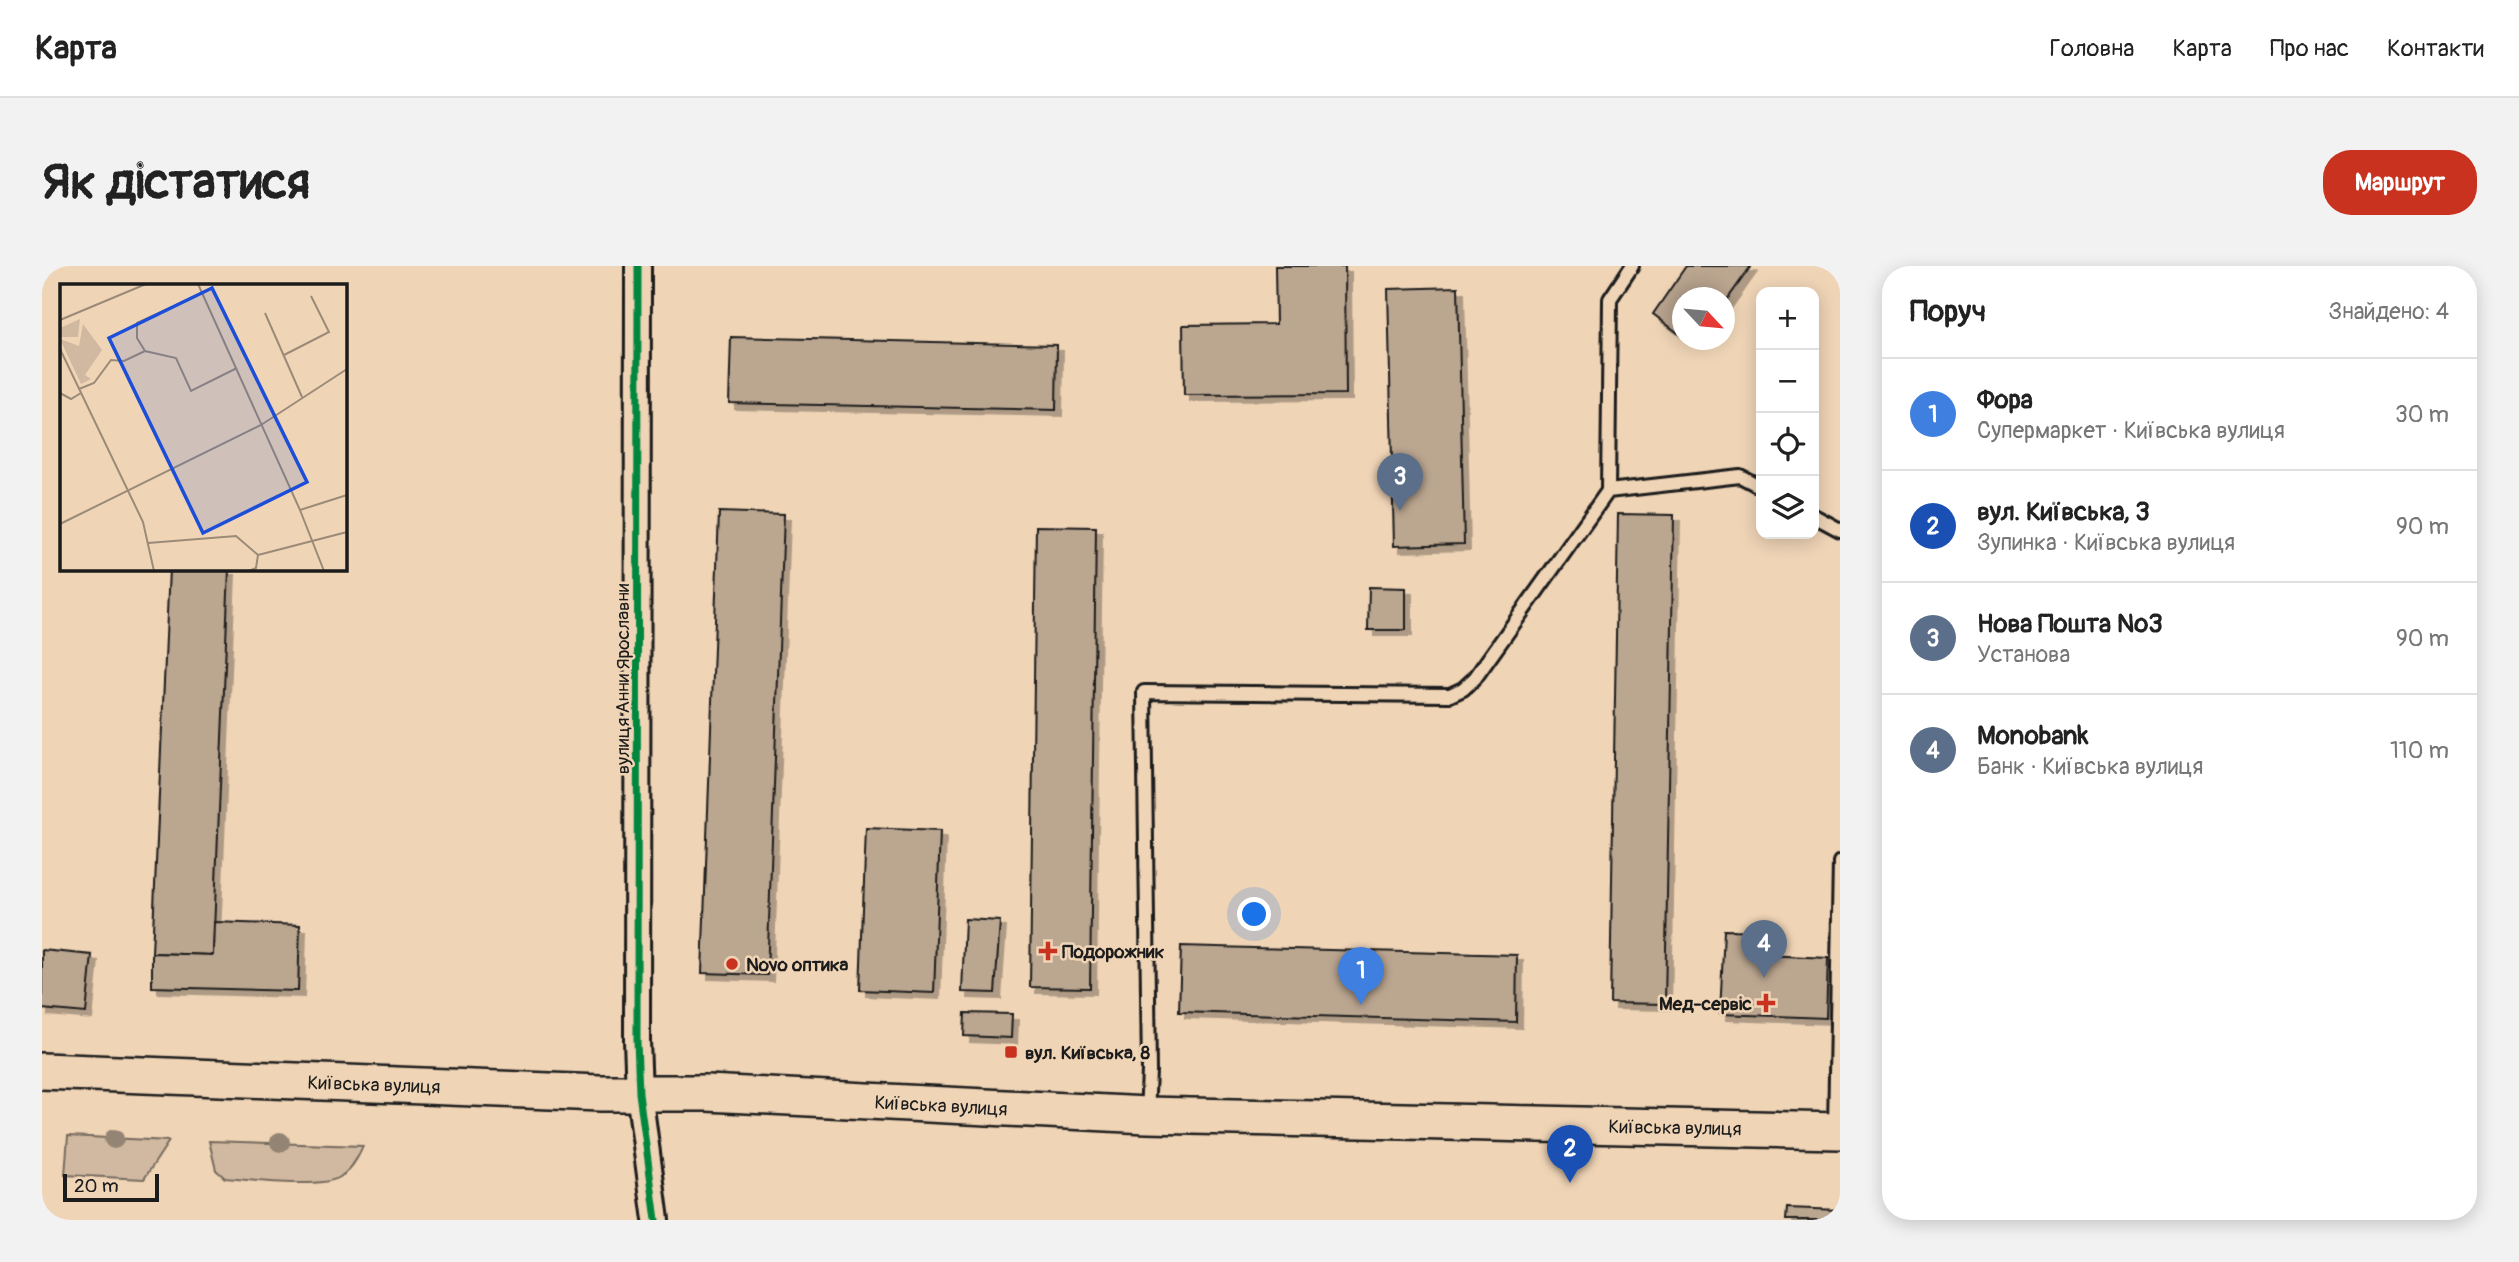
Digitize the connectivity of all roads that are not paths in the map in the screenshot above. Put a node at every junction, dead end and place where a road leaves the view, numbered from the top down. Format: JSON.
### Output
{"nodes":[{"id":1,"x":639,"y":266,"type":"edge"},
{"id":2,"x":1632,"y":266,"type":"edge"},
{"id":3,"x":1756,"y":484,"type":"edge"},
{"id":4,"x":1608,"y":491,"type":"junction"},
{"id":5,"x":1819,"y":519,"type":"edge"},
{"id":6,"x":1840,"y":530,"type":"edge"},
{"id":7,"x":1840,"y":862,"type":"edge"},
{"id":8,"x":42,"y":1071,"type":"edge"},
{"id":9,"x":639,"y":1093,"type":"junction"},
{"id":10,"x":1147,"y":1115,"type":"junction"},
{"id":11,"x":1837,"y":1131,"type":"edge"},
{"id":12,"x":656,"y":1220,"type":"edge"}],
"edges":[{"from":1,"to":9,"type":"street","name":"вулиця Анни Ярославни"},
{"from":2,"to":4,"type":"lane"},
{"from":3,"to":4,"type":"lane"},
{"from":4,"to":10,"type":"lane"},
{"from":5,"to":6,"type":"lane"},
{"from":7,"to":11,"type":"lane"},
{"from":8,"to":9,"type":"main road","name":"Київська вулиця"},
{"from":9,"to":10,"type":"main road","name":"Київська вулиця"},
{"from":9,"to":12,"type":"street","name":"вулиця Анни Ярославни"},
{"from":10,"to":11,"type":"main road","name":"Київська вулиця"}]}
